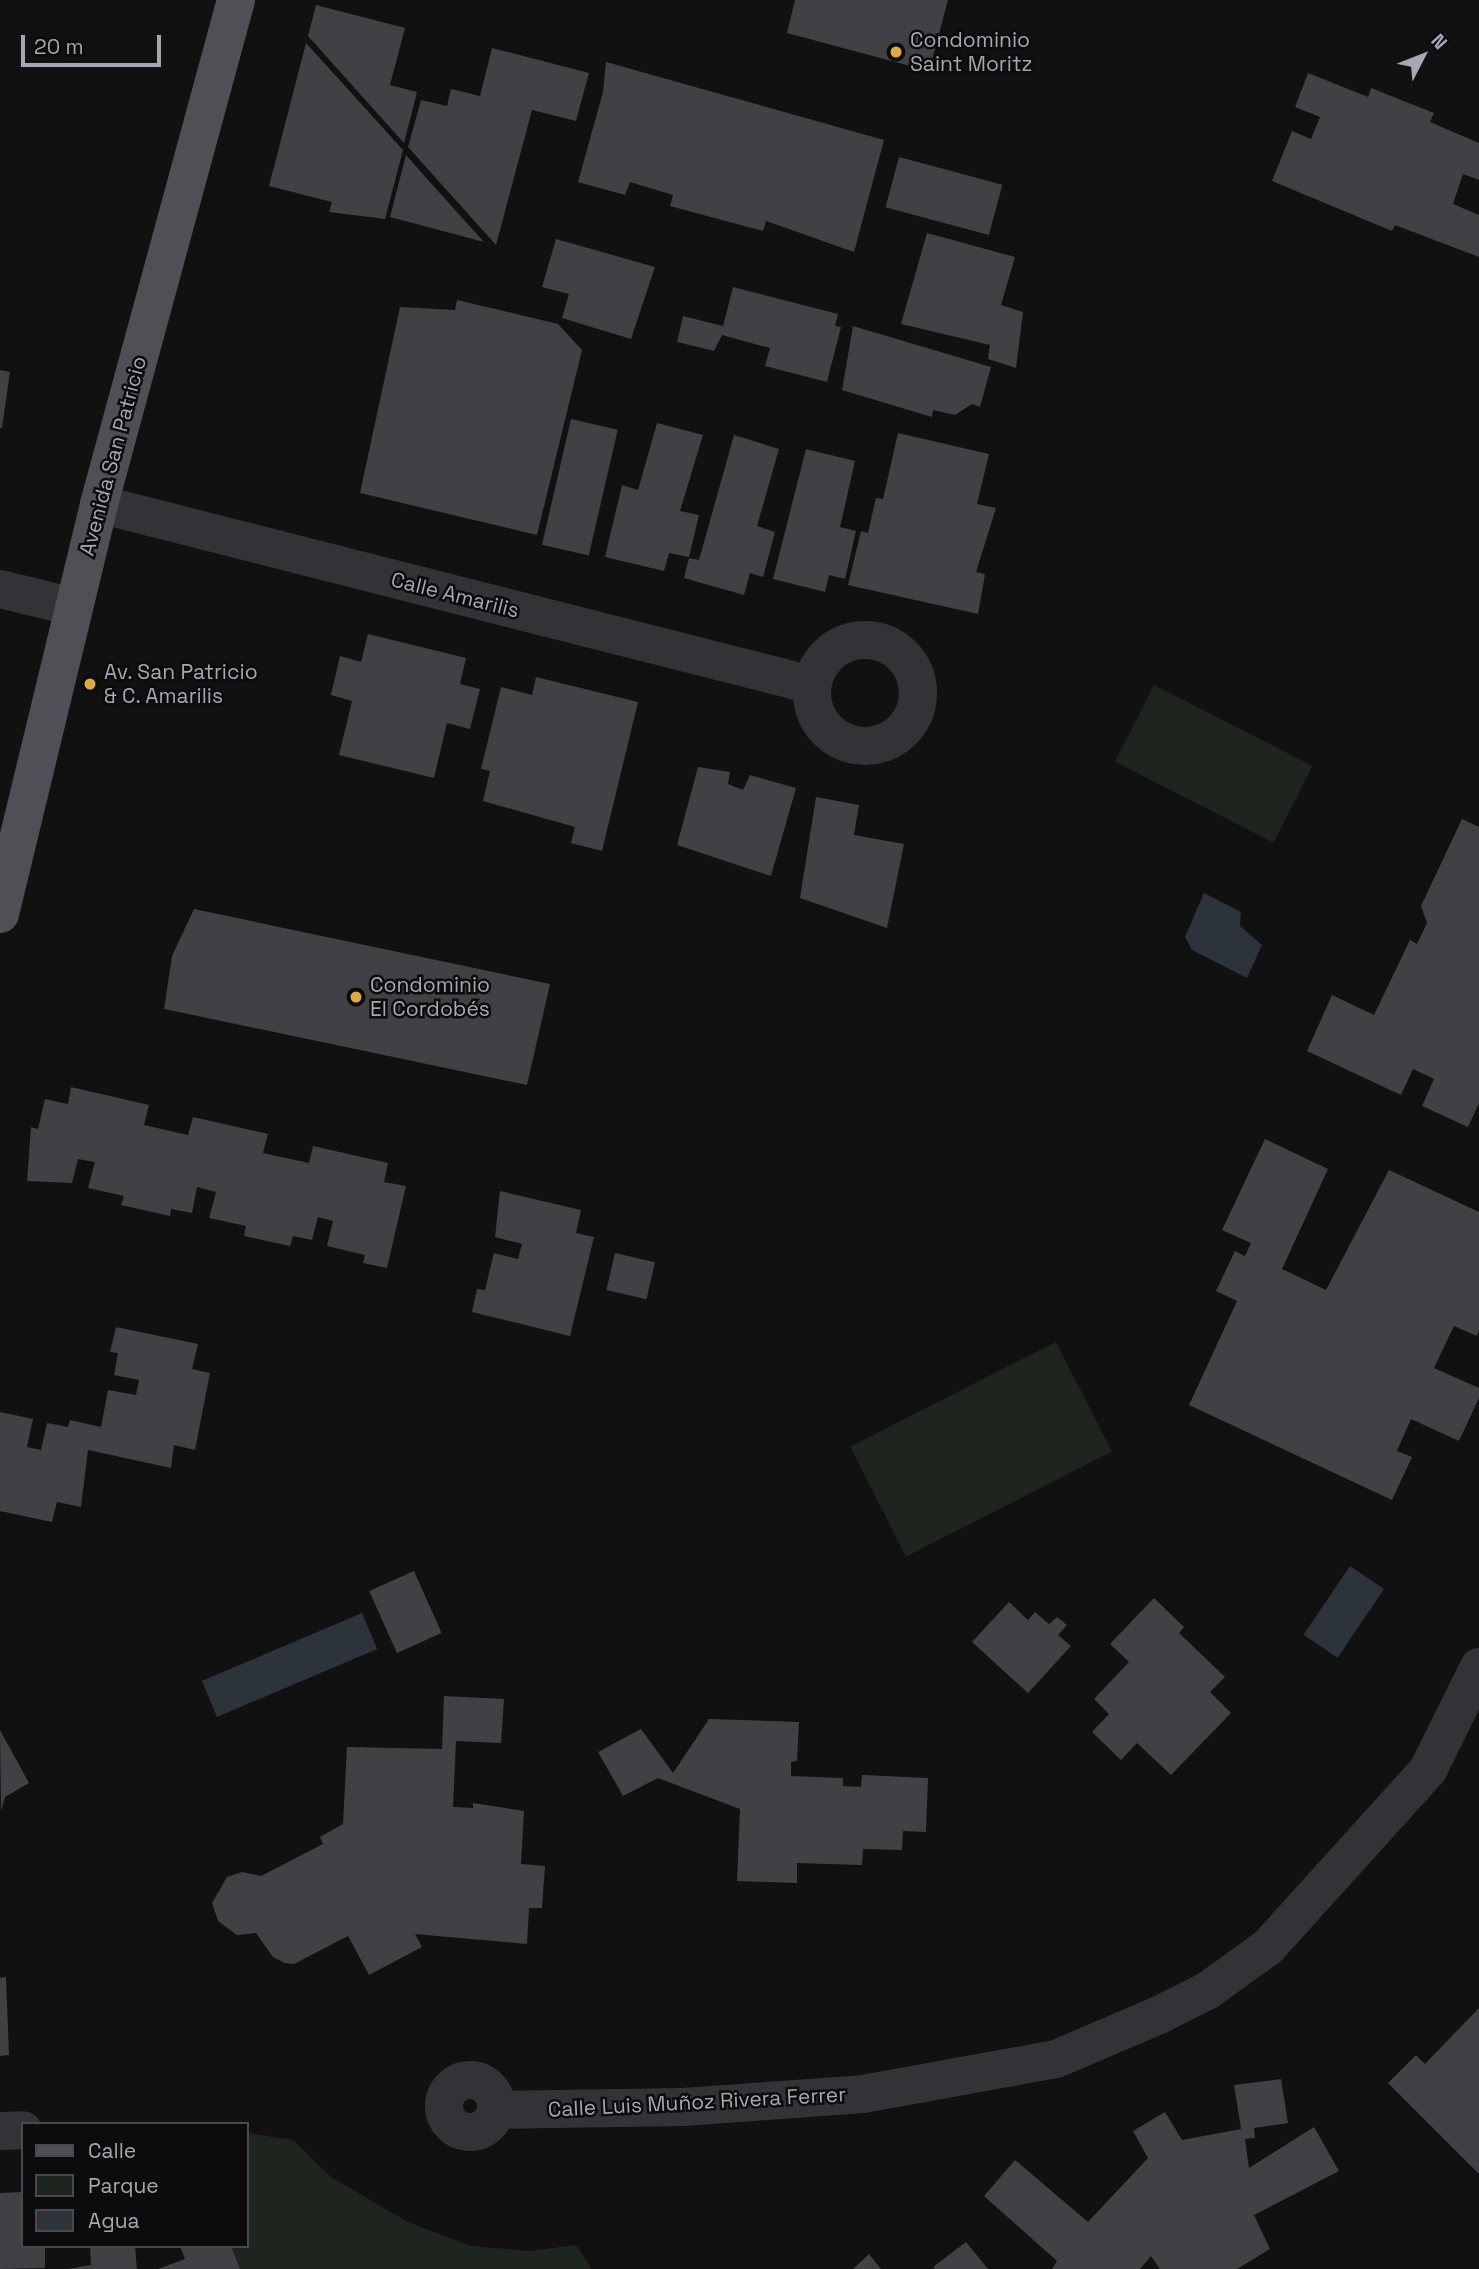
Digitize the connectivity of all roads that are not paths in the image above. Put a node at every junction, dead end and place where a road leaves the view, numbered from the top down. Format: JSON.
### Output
{"nodes":[{"id":1,"x":236,"y":0,"type":"edge"},
{"id":2,"x":99,"y":504,"type":"junction"},
{"id":3,"x":0,"y":589,"type":"edge"},
{"id":4,"x":74,"y":607,"type":"junction"},
{"id":5,"x":812,"y":684,"type":"dead end"},
{"id":6,"x":10,"y":823,"type":"edge"},
{"id":7,"x":0,"y":914,"type":"edge"},
{"id":8,"x":1479,"y":1667,"type":"edge"},
{"id":9,"x":496,"y":2110,"type":"dead end"},
{"id":10,"x":21,"y":2130,"type":"edge"},
{"id":11,"x":0,"y":2131,"type":"edge"}],
"edges":[{"from":1,"to":2,"type":"main road","name":"Avenida San Patricio"},
{"from":2,"to":4,"type":"main road","name":"Avenida San Patricio"},
{"from":2,"to":5,"type":"street","name":"Calle Amarilis"},
{"from":3,"to":4,"type":"street"},
{"from":4,"to":6,"type":"main road","name":"Avenida San Patricio"},
{"from":6,"to":7,"type":"main road","name":"Avenida San Patricio"},
{"from":8,"to":9,"type":"street","name":"Calle Luis Muñoz Rivera Ferrer"},
{"from":10,"to":11,"type":"street"}]}
